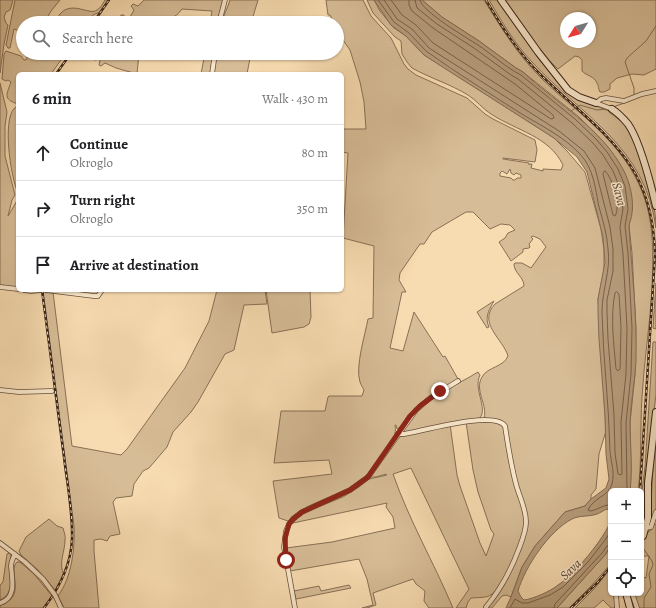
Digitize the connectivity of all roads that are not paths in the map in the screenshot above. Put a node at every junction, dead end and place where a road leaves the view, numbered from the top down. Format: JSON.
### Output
{"nodes":[{"id":1,"x":225,"y":0,"type":"edge"},
{"id":2,"x":501,"y":0,"type":"edge"},
{"id":3,"x":221,"y":16,"type":"edge"},
{"id":4,"x":214,"y":60,"type":"edge"},
{"id":5,"x":212,"y":72,"type":"edge"},
{"id":6,"x":656,"y":91,"type":"edge"},
{"id":7,"x":596,"y":103,"type":"junction"},
{"id":8,"x":610,"y":108,"type":"joint"},
{"id":9,"x":656,"y":206,"type":"edge"},
{"id":10,"x":0,"y":287,"type":"edge"},
{"id":11,"x":16,"y":289,"type":"edge"},
{"id":12,"x":62,"y":292,"type":"edge"},
{"id":13,"x":101,"y":292,"type":"edge"},
{"id":14,"x":458,"y":381,"type":"dead end"},
{"id":15,"x":0,"y":390,"type":"edge"},
{"id":16,"x":52,"y":391,"type":"dead end"},
{"id":17,"x":656,"y":412,"type":"edge"},
{"id":18,"x":398,"y":434,"type":"junction"},
{"id":19,"x":656,"y":512,"type":"edge"},
{"id":20,"x":646,"y":528,"type":"junction"},
{"id":21,"x":644,"y":532,"type":"edge"},
{"id":22,"x":0,"y":543,"type":"edge"},
{"id":23,"x":15,"y":554,"type":"junction"},
{"id":24,"x":616,"y":596,"type":"edge"},
{"id":25,"x":627,"y":596,"type":"edge"},
{"id":26,"x":633,"y":596,"type":"edge"},
{"id":27,"x":0,"y":603,"type":"edge"},
{"id":28,"x":486,"y":607,"type":"dead end"},
{"id":29,"x":61,"y":608,"type":"edge"},
{"id":30,"x":295,"y":608,"type":"edge"},
{"id":31,"x":618,"y":608,"type":"edge"},
{"id":32,"x":630,"y":608,"type":"edge"},
{"id":33,"x":637,"y":608,"type":"edge"}],
"edges":[{"from":1,"to":3,"type":"street"},
{"from":2,"to":7,"type":"street"},
{"from":4,"to":5,"type":"street"},
{"from":6,"to":7,"type":"street"},
{"from":7,"to":8,"type":"street"},
{"from":8,"to":9,"type":"street"},
{"from":10,"to":11,"type":"street"},
{"from":12,"to":13,"type":"street"},
{"from":14,"to":18,"type":"street"},
{"from":15,"to":16,"type":"street"},
{"from":17,"to":20,"type":"street"},
{"from":18,"to":28,"type":"street"},
{"from":18,"to":30,"type":"street"},
{"from":19,"to":20,"type":"street"},
{"from":20,"to":21,"type":"street"},
{"from":22,"to":23,"type":"street"},
{"from":23,"to":27,"type":"street"},
{"from":23,"to":29,"type":"street","bridge":true},
{"from":24,"to":31,"type":"street"},
{"from":25,"to":32,"type":"street"},
{"from":26,"to":33,"type":"street"}]}
